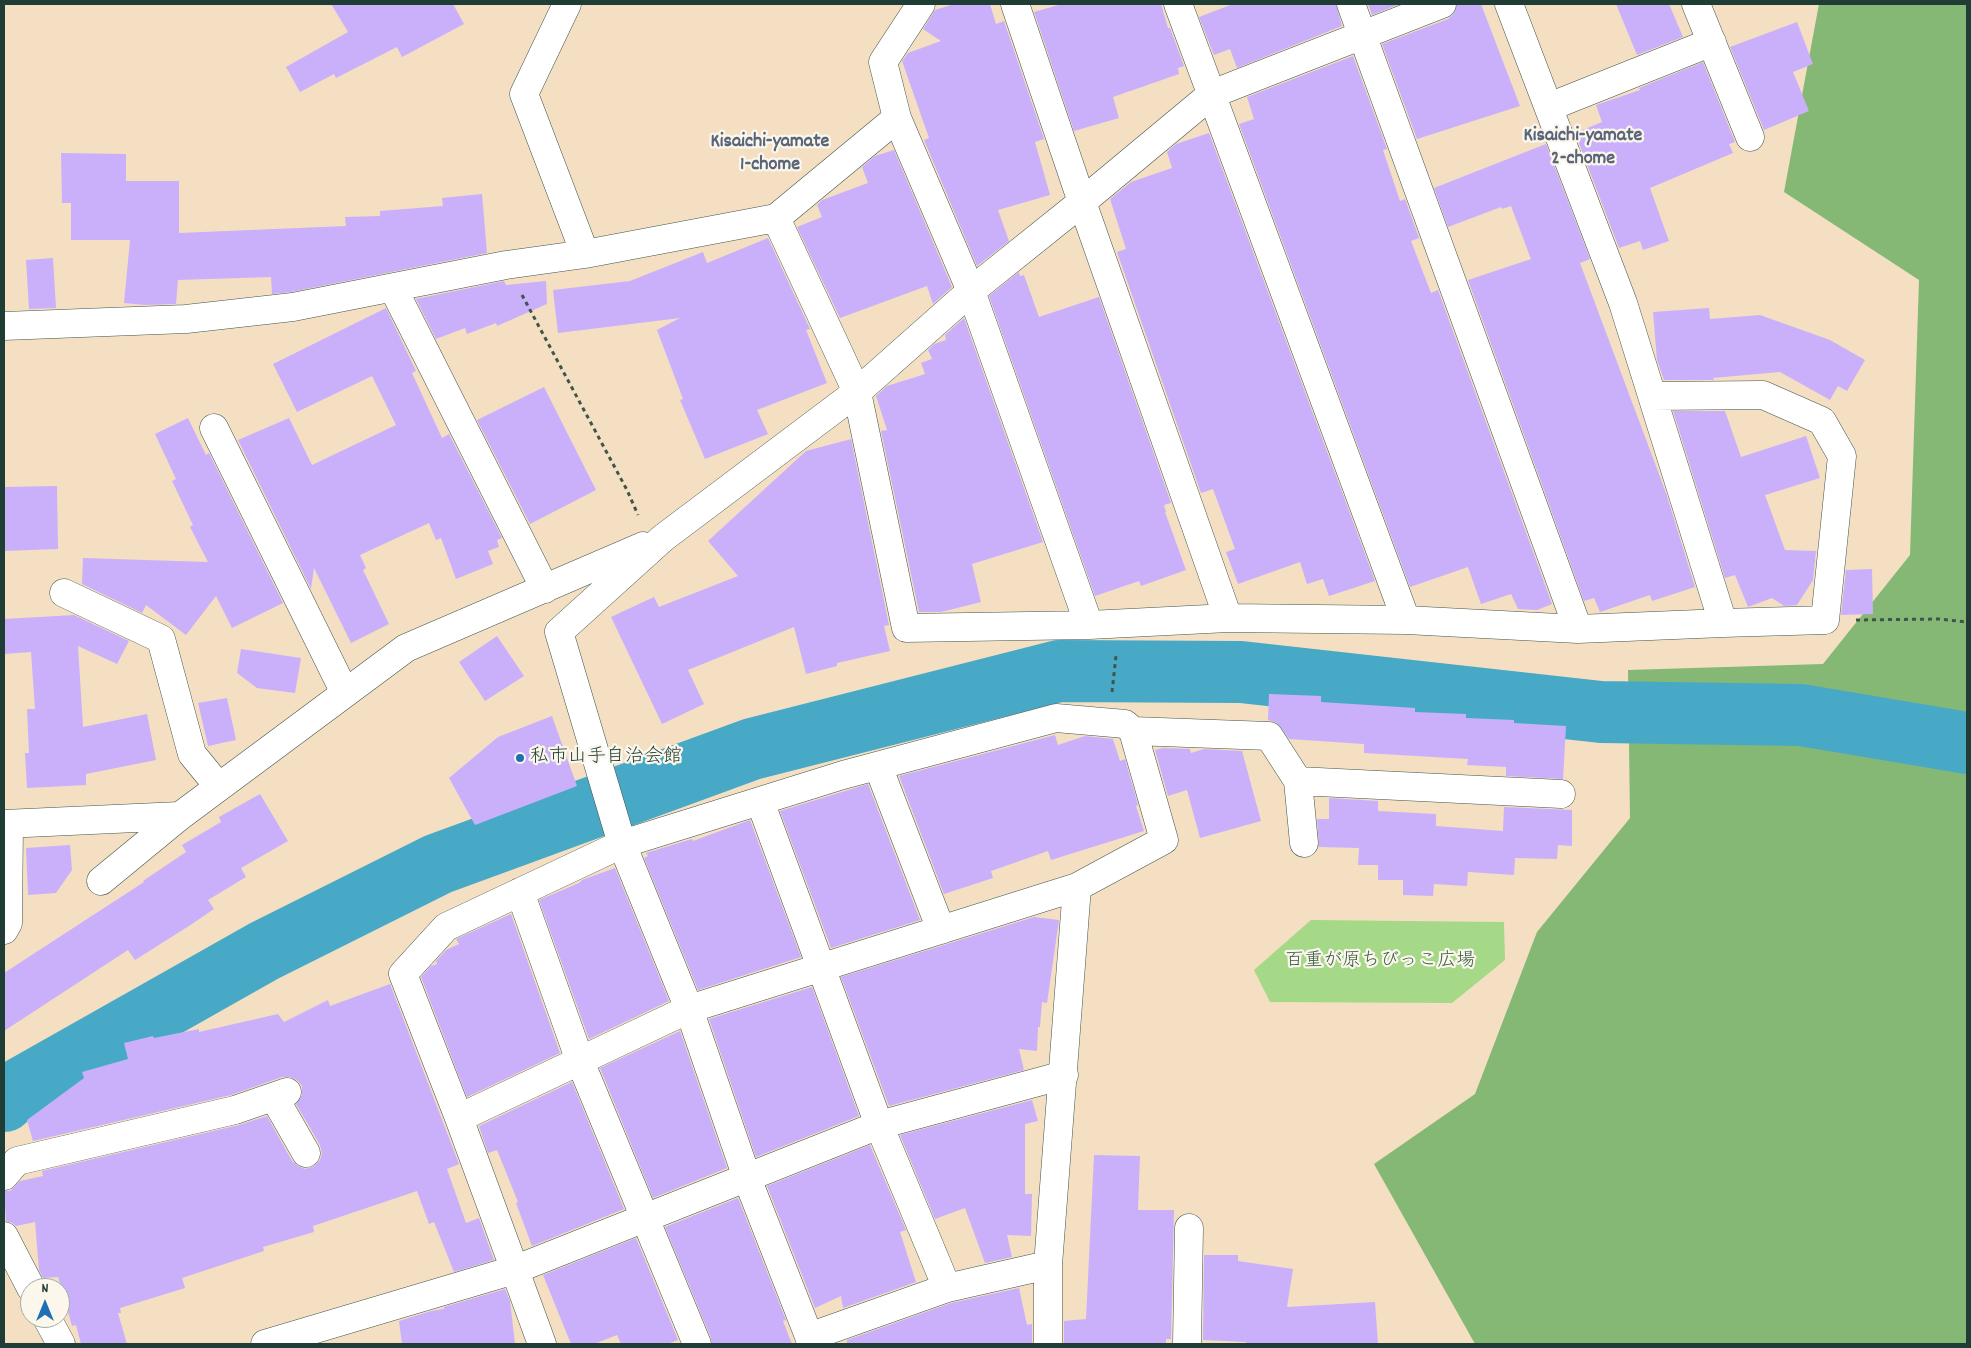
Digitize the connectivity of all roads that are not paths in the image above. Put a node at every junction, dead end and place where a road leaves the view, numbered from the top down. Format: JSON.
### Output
{"nodes":[{"id":1,"x":567,"y":4,"type":"edge"},
{"id":2,"x":921,"y":4,"type":"edge"},
{"id":3,"x":1015,"y":4,"type":"edge"},
{"id":4,"x":1178,"y":4,"type":"edge"},
{"id":5,"x":1351,"y":4,"type":"edge"},
{"id":6,"x":1442,"y":4,"type":"edge"},
{"id":7,"x":1509,"y":4,"type":"edge"},
{"id":8,"x":1696,"y":4,"type":"edge"},
{"id":9,"x":1363,"y":35,"type":"junction"},
{"id":10,"x":1712,"y":42,"type":"junction"},
{"id":11,"x":1212,"y":94,"type":"junction"},
{"id":12,"x":1549,"y":108,"type":"junction"},
{"id":13,"x":897,"y":118,"type":"junction"},
{"id":14,"x":1750,"y":137,"type":"dead end"},
{"id":15,"x":1082,"y":202,"type":"junction"},
{"id":16,"x":776,"y":218,"type":"junction"},
{"id":17,"x":585,"y":254,"type":"junction"},
{"id":18,"x":393,"y":288,"type":"junction"},
{"id":19,"x":971,"y":291,"type":"junction"},
{"id":20,"x":4,"y":326,"type":"edge"},
{"id":21,"x":857,"y":392,"type":"junction"},
{"id":22,"x":1653,"y":396,"type":"junction"},
{"id":23,"x":214,"y":428,"type":"dead end"},
{"id":24,"x":656,"y":540,"type":"junction"},
{"id":25,"x":544,"y":589,"type":"junction"},
{"id":26,"x":64,"y":593,"type":"dead end"},
{"id":27,"x":1228,"y":618,"type":"junction"},
{"id":28,"x":1406,"y":620,"type":"junction"},
{"id":29,"x":1723,"y":623,"type":"junction"},
{"id":30,"x":1089,"y":625,"type":"junction"},
{"id":31,"x":1578,"y":629,"type":"junction"},
{"id":32,"x":345,"y":693,"type":"junction"},
{"id":33,"x":1133,"y":731,"type":"junction"},
{"id":34,"x":878,"y":766,"type":"junction"},
{"id":35,"x":1298,"y":781,"type":"junction"},
{"id":36,"x":219,"y":787,"type":"junction"},
{"id":37,"x":1561,"y":794,"type":"dead end"},
{"id":38,"x":760,"y":801,"type":"junction"},
{"id":39,"x":180,"y":816,"type":"junction"},
{"id":40,"x":6,"y":824,"type":"edge"},
{"id":41,"x":1304,"y":843,"type":"dead end"},
{"id":42,"x":622,"y":844,"type":"junction"},
{"id":43,"x":101,"y":881,"type":"dead end"},
{"id":44,"x":1078,"y":887,"type":"junction"},
{"id":45,"x":520,"y":892,"type":"junction"},
{"id":46,"x":4,"y":930,"type":"edge"},
{"id":47,"x":941,"y":930,"type":"junction"},
{"id":48,"x":821,"y":967,"type":"junction"},
{"id":49,"x":689,"y":1010,"type":"junction"},
{"id":50,"x":580,"y":1061,"type":"junction"},
{"id":51,"x":1064,"y":1076,"type":"junction"},
{"id":52,"x":459,"y":1118,"type":"junction"},
{"id":53,"x":879,"y":1125,"type":"junction"},
{"id":54,"x":306,"y":1153,"type":"dead end"},
{"id":55,"x":4,"y":1176,"type":"edge"},
{"id":56,"x":747,"y":1178,"type":"junction"},
{"id":57,"x":645,"y":1218,"type":"junction"},
{"id":58,"x":1189,"y":1228,"type":"dead end"},
{"id":59,"x":4,"y":1236,"type":"edge"},
{"id":60,"x":1048,"y":1265,"type":"junction"},
{"id":61,"x":514,"y":1270,"type":"junction"},
{"id":62,"x":26,"y":1278,"type":"edge"},
{"id":63,"x":947,"y":1288,"type":"junction"},
{"id":64,"x":52,"y":1328,"type":"edge"},
{"id":65,"x":810,"y":1341,"type":"edge"},
{"id":66,"x":61,"y":1344,"type":"edge"},
{"id":67,"x":266,"y":1344,"type":"edge"},
{"id":68,"x":542,"y":1344,"type":"edge"},
{"id":69,"x":697,"y":1344,"type":"edge"},
{"id":70,"x":1048,"y":1344,"type":"edge"},
{"id":71,"x":1187,"y":1344,"type":"edge"}],
"edges":[{"from":1,"to":17,"type":"street"},
{"from":2,"to":13,"type":"street"},
{"from":3,"to":15,"type":"street"},
{"from":4,"to":11,"type":"street"},
{"from":5,"to":9,"type":"street"},
{"from":6,"to":9,"type":"street"},
{"from":7,"to":12,"type":"street"},
{"from":8,"to":10,"type":"street"},
{"from":9,"to":11,"type":"street"},
{"from":9,"to":31,"type":"street"},
{"from":10,"to":12,"type":"street"},
{"from":10,"to":14,"type":"street"},
{"from":11,"to":15,"type":"street"},
{"from":11,"to":28,"type":"street"},
{"from":12,"to":22,"type":"street"},
{"from":13,"to":16,"type":"street"},
{"from":13,"to":19,"type":"street"},
{"from":15,"to":19,"type":"street"},
{"from":15,"to":27,"type":"street"},
{"from":16,"to":17,"type":"street"},
{"from":16,"to":21,"type":"street"},
{"from":17,"to":18,"type":"street"},
{"from":18,"to":20,"type":"street"},
{"from":18,"to":25,"type":"street"},
{"from":19,"to":21,"type":"street"},
{"from":19,"to":30,"type":"street"},
{"from":21,"to":24,"type":"street"},
{"from":21,"to":30,"type":"street"},
{"from":22,"to":29,"type":"street"},
{"from":22,"to":29,"type":"street"},
{"from":23,"to":32,"type":"street"},
{"from":24,"to":25,"type":"street"},
{"from":24,"to":42,"type":"street"},
{"from":25,"to":32,"type":"street"},
{"from":26,"to":36,"type":"street"},
{"from":27,"to":28,"type":"street"},
{"from":27,"to":30,"type":"street"},
{"from":28,"to":31,"type":"street"},
{"from":29,"to":31,"type":"street"},
{"from":32,"to":36,"type":"street"},
{"from":33,"to":34,"type":"street"},
{"from":33,"to":35,"type":"street"},
{"from":33,"to":44,"type":"street"},
{"from":34,"to":38,"type":"street"},
{"from":34,"to":47,"type":"street"},
{"from":35,"to":37,"type":"street"},
{"from":35,"to":41,"type":"street"},
{"from":36,"to":39,"type":"street"},
{"from":38,"to":42,"type":"street"},
{"from":38,"to":48,"type":"street"},
{"from":39,"to":40,"type":"street"},
{"from":39,"to":43,"type":"street"},
{"from":40,"to":46,"type":"street"},
{"from":42,"to":45,"type":"street"},
{"from":42,"to":49,"type":"street"},
{"from":44,"to":47,"type":"street"},
{"from":44,"to":51,"type":"street"},
{"from":45,"to":50,"type":"street"},
{"from":45,"to":52,"type":"street"},
{"from":47,"to":48,"type":"street"},
{"from":48,"to":49,"type":"street"},
{"from":48,"to":53,"type":"street"},
{"from":49,"to":50,"type":"street"},
{"from":49,"to":56,"type":"street"},
{"from":50,"to":52,"type":"street"},
{"from":50,"to":57,"type":"street"},
{"from":51,"to":53,"type":"street"},
{"from":51,"to":60,"type":"street"},
{"from":52,"to":61,"type":"street"},
{"from":53,"to":56,"type":"street"},
{"from":53,"to":63,"type":"street"},
{"from":54,"to":55,"type":"street"},
{"from":56,"to":57,"type":"street"},
{"from":56,"to":65,"type":"street"},
{"from":57,"to":61,"type":"street"},
{"from":57,"to":69,"type":"street"},
{"from":58,"to":71,"type":"street"},
{"from":59,"to":62,"type":"street"},
{"from":60,"to":63,"type":"street"},
{"from":60,"to":70,"type":"street"},
{"from":61,"to":67,"type":"street"},
{"from":61,"to":68,"type":"street"},
{"from":63,"to":65,"type":"street"},
{"from":64,"to":66,"type":"street"}]}
